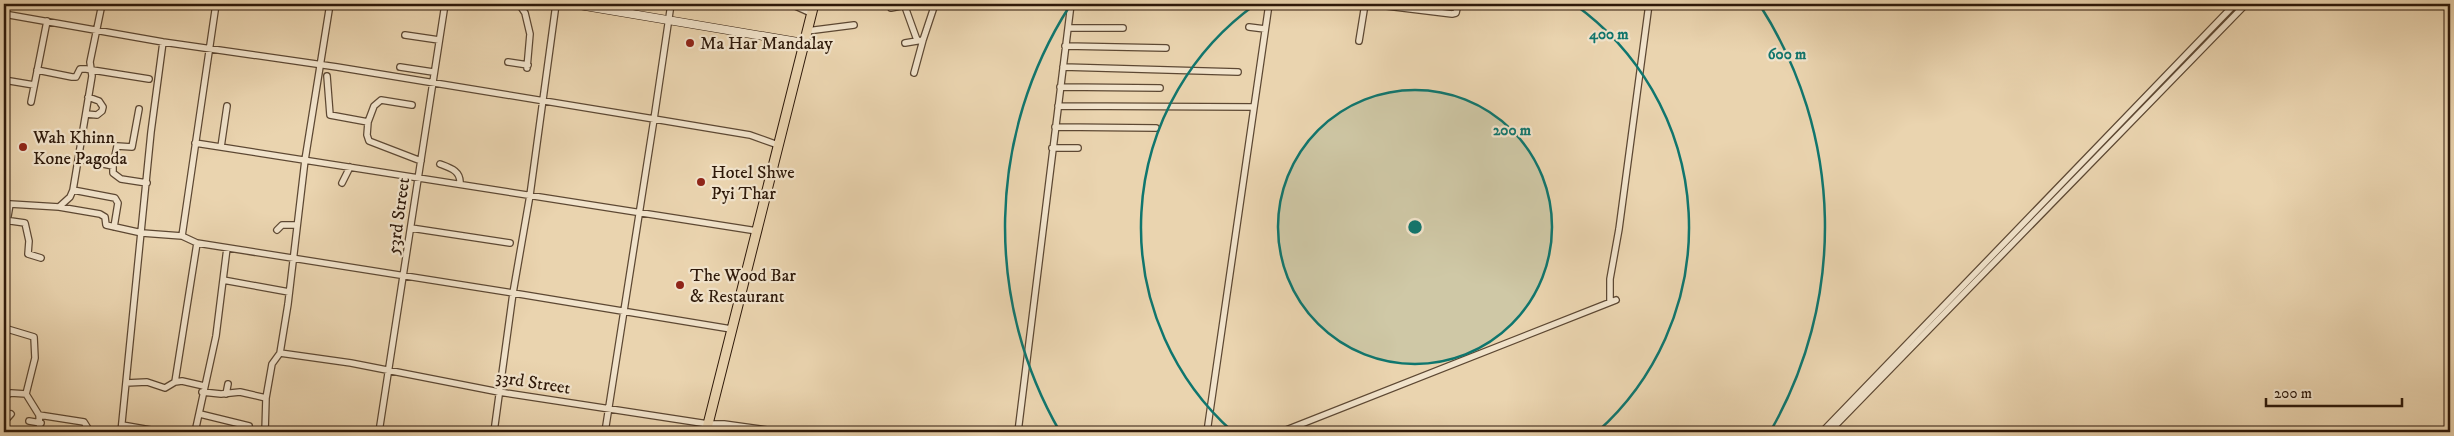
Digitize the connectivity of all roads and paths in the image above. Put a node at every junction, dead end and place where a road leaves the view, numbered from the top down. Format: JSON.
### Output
{"nodes":[{"id":1,"x":102,"y":4,"type":"edge"},
{"id":2,"x":216,"y":4,"type":"edge"},
{"id":3,"x":330,"y":4,"type":"edge"},
{"id":4,"x":445,"y":4,"type":"edge"},
{"id":5,"x":519,"y":4,"type":"edge"},
{"id":6,"x":556,"y":4,"type":"edge"},
{"id":7,"x":573,"y":4,"type":"edge"},
{"id":8,"x":671,"y":4,"type":"edge"},
{"id":9,"x":791,"y":4,"type":"edge"},
{"id":10,"x":814,"y":4,"type":"edge"},
{"id":11,"x":906,"y":4,"type":"edge"},
{"id":12,"x":935,"y":4,"type":"edge"},
{"id":13,"x":1071,"y":4,"type":"edge"},
{"id":14,"x":1269,"y":4,"type":"edge"},
{"id":15,"x":1365,"y":4,"type":"edge"},
{"id":16,"x":1370,"y":4,"type":"edge"},
{"id":17,"x":1458,"y":4,"type":"edge"},
{"id":18,"x":1649,"y":4,"type":"edge"},
{"id":19,"x":2235,"y":4,"type":"edge"},
{"id":20,"x":2246,"y":4,"type":"edge"},
{"id":21,"x":891,"y":8,"type":"dead end"},
{"id":22,"x":811,"y":13,"type":"junction"},
{"id":23,"x":4,"y":14,"type":"edge"},
{"id":24,"x":669,"y":20,"type":"junction"},
{"id":25,"x":47,"y":21,"type":"junction"},
{"id":26,"x":854,"y":25,"type":"dead end"},
{"id":27,"x":1248,"y":27,"type":"dead end"},
{"id":28,"x":1068,"y":28,"type":"junction"},
{"id":29,"x":1123,"y":28,"type":"dead end"},
{"id":30,"x":1265,"y":29,"type":"junction"},
{"id":31,"x":98,"y":30,"type":"junction"},
{"id":32,"x":807,"y":31,"type":"junction"},
{"id":33,"x":405,"y":35,"type":"dead end"},
{"id":34,"x":439,"y":40,"type":"junction"},
{"id":35,"x":920,"y":40,"type":"junction"},
{"id":36,"x":1359,"y":41,"type":"dead end"},
{"id":37,"x":163,"y":42,"type":"junction"},
{"id":38,"x":804,"y":43,"type":"junction"},
{"id":39,"x":905,"y":43,"type":"dead end"},
{"id":40,"x":1065,"y":46,"type":"junction"},
{"id":41,"x":209,"y":48,"type":"junction"},
{"id":42,"x":1166,"y":48,"type":"dead end"},
{"id":43,"x":508,"y":62,"type":"dead end"},
{"id":44,"x":320,"y":65,"type":"junction"},
{"id":45,"x":400,"y":67,"type":"dead end"},
{"id":46,"x":1063,"y":67,"type":"junction"},
{"id":47,"x":90,"y":69,"type":"junction"},
{"id":48,"x":38,"y":70,"type":"junction"},
{"id":49,"x":433,"y":72,"type":"junction"},
{"id":50,"x":1238,"y":72,"type":"dead end"},
{"id":51,"x":914,"y":73,"type":"dead end"},
{"id":52,"x":327,"y":76,"type":"dead end"},
{"id":53,"x":149,"y":79,"type":"dead end"},
{"id":54,"x":4,"y":80,"type":"edge"},
{"id":55,"x":432,"y":82,"type":"junction"},
{"id":56,"x":34,"y":85,"type":"junction"},
{"id":57,"x":1060,"y":87,"type":"junction"},
{"id":58,"x":1160,"y":88,"type":"dead end"},
{"id":59,"x":88,"y":97,"type":"junction"},
{"id":60,"x":543,"y":100,"type":"junction"},
{"id":61,"x":31,"y":102,"type":"dead end"},
{"id":62,"x":412,"y":105,"type":"dead end"},
{"id":63,"x":227,"y":106,"type":"dead end"},
{"id":64,"x":1058,"y":106,"type":"junction"},
{"id":65,"x":1253,"y":107,"type":"junction"},
{"id":66,"x":139,"y":110,"type":"dead end"},
{"id":67,"x":86,"y":114,"type":"junction"},
{"id":68,"x":654,"y":119,"type":"junction"},
{"id":69,"x":368,"y":122,"type":"junction"},
{"id":70,"x":1055,"y":127,"type":"junction"},
{"id":71,"x":1156,"y":128,"type":"dead end"},
{"id":72,"x":195,"y":143,"type":"junction"},
{"id":73,"x":778,"y":145,"type":"junction"},
{"id":74,"x":221,"y":147,"type":"junction"},
{"id":75,"x":1052,"y":148,"type":"junction"},
{"id":76,"x":1078,"y":148,"type":"dead end"},
{"id":77,"x":79,"y":159,"type":"junction"},
{"id":78,"x":305,"y":160,"type":"junction"},
{"id":79,"x":421,"y":161,"type":"junction"},
{"id":80,"x":440,"y":164,"type":"dead end"},
{"id":81,"x":113,"y":166,"type":"junction"},
{"id":82,"x":350,"y":167,"type":"junction"},
{"id":83,"x":418,"y":177,"type":"junction"},
{"id":84,"x":147,"y":183,"type":"junction"},
{"id":85,"x":342,"y":183,"type":"dead end"},
{"id":86,"x":460,"y":184,"type":"junction"},
{"id":87,"x":73,"y":190,"type":"junction"},
{"id":88,"x":530,"y":196,"type":"junction"},
{"id":89,"x":59,"y":207,"type":"junction"},
{"id":90,"x":638,"y":213,"type":"junction"},
{"id":91,"x":5,"y":217,"type":"edge"},
{"id":92,"x":296,"y":226,"type":"junction"},
{"id":93,"x":114,"y":227,"type":"junction"},
{"id":94,"x":411,"y":228,"type":"junction"},
{"id":95,"x":277,"y":230,"type":"dead end"},
{"id":96,"x":757,"y":231,"type":"junction"},
{"id":97,"x":142,"y":233,"type":"junction"},
{"id":98,"x":4,"y":234,"type":"edge"},
{"id":99,"x":182,"y":236,"type":"junction"},
{"id":100,"x":197,"y":243,"type":"junction"},
{"id":101,"x":510,"y":243,"type":"dead end"},
{"id":102,"x":227,"y":248,"type":"junction"},
{"id":103,"x":41,"y":258,"type":"dead end"},
{"id":104,"x":293,"y":258,"type":"junction"},
{"id":105,"x":405,"y":274,"type":"junction"},
{"id":106,"x":223,"y":280,"type":"junction"},
{"id":107,"x":289,"y":292,"type":"junction"},
{"id":108,"x":513,"y":292,"type":"junction"},
{"id":109,"x":623,"y":312,"type":"junction"},
{"id":110,"x":4,"y":328,"type":"edge"},
{"id":111,"x":731,"y":329,"type":"junction"},
{"id":112,"x":280,"y":353,"type":"junction"},
{"id":113,"x":390,"y":370,"type":"junction"},
{"id":114,"x":175,"y":382,"type":"junction"},
{"id":115,"x":126,"y":384,"type":"junction"},
{"id":116,"x":228,"y":384,"type":"dead end"},
{"id":117,"x":203,"y":389,"type":"junction"},
{"id":118,"x":500,"y":392,"type":"junction"},
{"id":119,"x":26,"y":394,"type":"junction"},
{"id":120,"x":226,"y":394,"type":"junction"},
{"id":121,"x":4,"y":396,"type":"edge"},
{"id":122,"x":266,"y":398,"type":"junction"},
{"id":123,"x":609,"y":409,"type":"junction"},
{"id":124,"x":11,"y":414,"type":"dead end"},
{"id":125,"x":39,"y":414,"type":"junction"},
{"id":126,"x":200,"y":414,"type":"junction"},
{"id":127,"x":29,"y":421,"type":"dead end"},
{"id":128,"x":4,"y":422,"type":"edge"},
{"id":129,"x":41,"y":423,"type":"junction"},
{"id":130,"x":249,"y":426,"type":"dead end"},
{"id":131,"x":707,"y":428,"type":"edge"},
{"id":132,"x":122,"y":429,"type":"edge"},
{"id":133,"x":40,"y":432,"type":"edge"},
{"id":134,"x":94,"y":432,"type":"edge"},
{"id":135,"x":162,"y":432,"type":"edge"},
{"id":136,"x":197,"y":432,"type":"edge"},
{"id":137,"x":265,"y":432,"type":"edge"},
{"id":138,"x":379,"y":432,"type":"edge"},
{"id":139,"x":494,"y":432,"type":"edge"},
{"id":140,"x":605,"y":432,"type":"edge"},
{"id":141,"x":783,"y":432,"type":"edge"},
{"id":142,"x":818,"y":432,"type":"edge"},
{"id":143,"x":1018,"y":432,"type":"edge"},
{"id":144,"x":1207,"y":432,"type":"edge"},
{"id":145,"x":1281,"y":432,"type":"edge"},
{"id":146,"x":1822,"y":432,"type":"edge"},
{"id":147,"x":1829,"y":432,"type":"edge"}],
"edges":[{"from":1,"to":31,"type":"street"},
{"from":2,"to":41,"type":"street"},
{"from":3,"to":44,"type":"street"},
{"from":4,"to":34,"type":"street","name":"53rd Street"},
{"from":5,"to":43,"type":"street"},
{"from":6,"to":60,"type":"street"},
{"from":7,"to":24,"type":"main road"},
{"from":8,"to":24,"type":"street"},
{"from":9,"to":22,"type":"street"},
{"from":10,"to":22,"type":"main road"},
{"from":11,"to":21,"type":"street"},
{"from":11,"to":35,"type":"street"},
{"from":12,"to":35,"type":"street"},
{"from":13,"to":28,"type":"street"},
{"from":14,"to":30,"type":"street"},
{"from":15,"to":36,"type":"street"},
{"from":16,"to":17,"type":"street"},
{"from":18,"to":145,"type":"street"},
{"from":19,"to":146,"type":"street"},
{"from":20,"to":147,"type":"street"},
{"from":22,"to":32,"type":"main road"},
{"from":23,"to":25,"type":"street"},
{"from":24,"to":38,"type":"main road"},
{"from":24,"to":68,"type":"street"},
{"from":25,"to":31,"type":"street"},
{"from":25,"to":48,"type":"street"},
{"from":26,"to":32,"type":"street"},
{"from":27,"to":30,"type":"street"},
{"from":28,"to":29,"type":"street"},
{"from":28,"to":40,"type":"street"},
{"from":30,"to":65,"type":"street"},
{"from":31,"to":37,"type":"street"},
{"from":31,"to":47,"type":"street"},
{"from":32,"to":38,"type":"main road"},
{"from":33,"to":34,"type":"street"},
{"from":34,"to":49,"type":"street","name":"53rd Street"},
{"from":35,"to":39,"type":"street"},
{"from":35,"to":51,"type":"street"},
{"from":37,"to":41,"type":"street"},
{"from":37,"to":84,"type":"street"},
{"from":38,"to":73,"type":"main road"},
{"from":40,"to":42,"type":"street"},
{"from":40,"to":46,"type":"street"},
{"from":41,"to":44,"type":"street"},
{"from":41,"to":72,"type":"street"},
{"from":44,"to":55,"type":"street"},
{"from":44,"to":78,"type":"street"},
{"from":45,"to":49,"type":"street"},
{"from":46,"to":50,"type":"street"},
{"from":46,"to":57,"type":"street"},
{"from":47,"to":48,"type":"street"},
{"from":47,"to":53,"type":"street"},
{"from":47,"to":59,"type":"street"},
{"from":48,"to":56,"type":"street"},
{"from":49,"to":55,"type":"street","name":"53rd Street"},
{"from":52,"to":69,"type":"street"},
{"from":54,"to":56,"type":"street"},
{"from":55,"to":60,"type":"street"},
{"from":55,"to":79,"type":"street","name":"53rd Street"},
{"from":56,"to":61,"type":"street"},
{"from":57,"to":58,"type":"street"},
{"from":57,"to":64,"type":"street"},
{"from":59,"to":67,"type":"street"},
{"from":59,"to":67,"type":"street"},
{"from":60,"to":68,"type":"street"},
{"from":60,"to":88,"type":"street"},
{"from":62,"to":69,"type":"street"},
{"from":63,"to":74,"type":"street"},
{"from":64,"to":65,"type":"street"},
{"from":64,"to":70,"type":"street"},
{"from":65,"to":144,"type":"street"},
{"from":66,"to":81,"type":"street"},
{"from":67,"to":77,"type":"street"},
{"from":68,"to":73,"type":"street"},
{"from":68,"to":90,"type":"street"},
{"from":69,"to":79,"type":"street"},
{"from":70,"to":71,"type":"street"},
{"from":70,"to":75,"type":"street"},
{"from":72,"to":74,"type":"street"},
{"from":72,"to":99,"type":"street"},
{"from":73,"to":96,"type":"main road"},
{"from":74,"to":78,"type":"street"},
{"from":75,"to":76,"type":"street"},
{"from":75,"to":143,"type":"street"},
{"from":77,"to":81,"type":"street"},
{"from":77,"to":87,"type":"street"},
{"from":78,"to":82,"type":"street"},
{"from":78,"to":92,"type":"street"},
{"from":79,"to":83,"type":"street","name":"53rd Street"},
{"from":80,"to":86,"type":"street"},
{"from":81,"to":84,"type":"street"},
{"from":82,"to":83,"type":"street"},
{"from":82,"to":85,"type":"street"},
{"from":83,"to":86,"type":"street"},
{"from":83,"to":94,"type":"street","name":"53rd Street"},
{"from":84,"to":97,"type":"street"},
{"from":86,"to":88,"type":"street"},
{"from":87,"to":89,"type":"street"},
{"from":87,"to":93,"type":"street"},
{"from":88,"to":90,"type":"street"},
{"from":88,"to":108,"type":"street"},
{"from":89,"to":91,"type":"street"},
{"from":89,"to":93,"type":"street"},
{"from":90,"to":96,"type":"street"},
{"from":90,"to":109,"type":"street"},
{"from":91,"to":98,"type":"street"},
{"from":91,"to":103,"type":"street"},
{"from":92,"to":95,"type":"street"},
{"from":92,"to":104,"type":"street"},
{"from":93,"to":97,"type":"street"},
{"from":94,"to":101,"type":"street"},
{"from":94,"to":105,"type":"street","name":"53rd Street"},
{"from":96,"to":111,"type":"main road"},
{"from":97,"to":99,"type":"street"},
{"from":97,"to":115,"type":"street"},
{"from":99,"to":100,"type":"street"},
{"from":100,"to":102,"type":"street"},
{"from":100,"to":114,"type":"street"},
{"from":102,"to":104,"type":"street"},
{"from":102,"to":106,"type":"street"},
{"from":104,"to":105,"type":"street"},
{"from":104,"to":107,"type":"street"},
{"from":105,"to":108,"type":"street"},
{"from":105,"to":113,"type":"street","name":"53rd Street"},
{"from":106,"to":107,"type":"street"},
{"from":106,"to":117,"type":"street"},
{"from":107,"to":112,"type":"street"},
{"from":108,"to":109,"type":"street"},
{"from":108,"to":118,"type":"street"},
{"from":109,"to":111,"type":"street"},
{"from":109,"to":123,"type":"street"},
{"from":110,"to":119,"type":"street"},
{"from":111,"to":131,"type":"main road"},
{"from":112,"to":113,"type":"street","name":"33rd Street"},
{"from":112,"to":122,"type":"street"},
{"from":113,"to":118,"type":"street","name":"33rd Street"},
{"from":113,"to":138,"type":"street","name":"53rd Street"},
{"from":114,"to":115,"type":"street"},
{"from":114,"to":117,"type":"street"},
{"from":115,"to":132,"type":"street"},
{"from":116,"to":120,"type":"street"},
{"from":117,"to":120,"type":"street"},
{"from":117,"to":126,"type":"street"},
{"from":118,"to":123,"type":"street","name":"33rd Street"},
{"from":118,"to":139,"type":"street"},
{"from":119,"to":121,"type":"street"},
{"from":119,"to":125,"type":"street"},
{"from":120,"to":122,"type":"street"},
{"from":122,"to":137,"type":"street"},
{"from":123,"to":131,"type":"street","name":"33rd Street"},
{"from":123,"to":140,"type":"street"},
{"from":124,"to":128,"type":"street"},
{"from":125,"to":129,"type":"street"},
{"from":125,"to":134,"type":"street"},
{"from":126,"to":130,"type":"street"},
{"from":126,"to":136,"type":"street"},
{"from":127,"to":129,"type":"street"},
{"from":129,"to":133,"type":"street"},
{"from":131,"to":141,"type":"street","name":"33rd Street"},
{"from":132,"to":135,"type":"street"},
{"from":141,"to":142,"type":"street","name":"33rd Street"}]}
